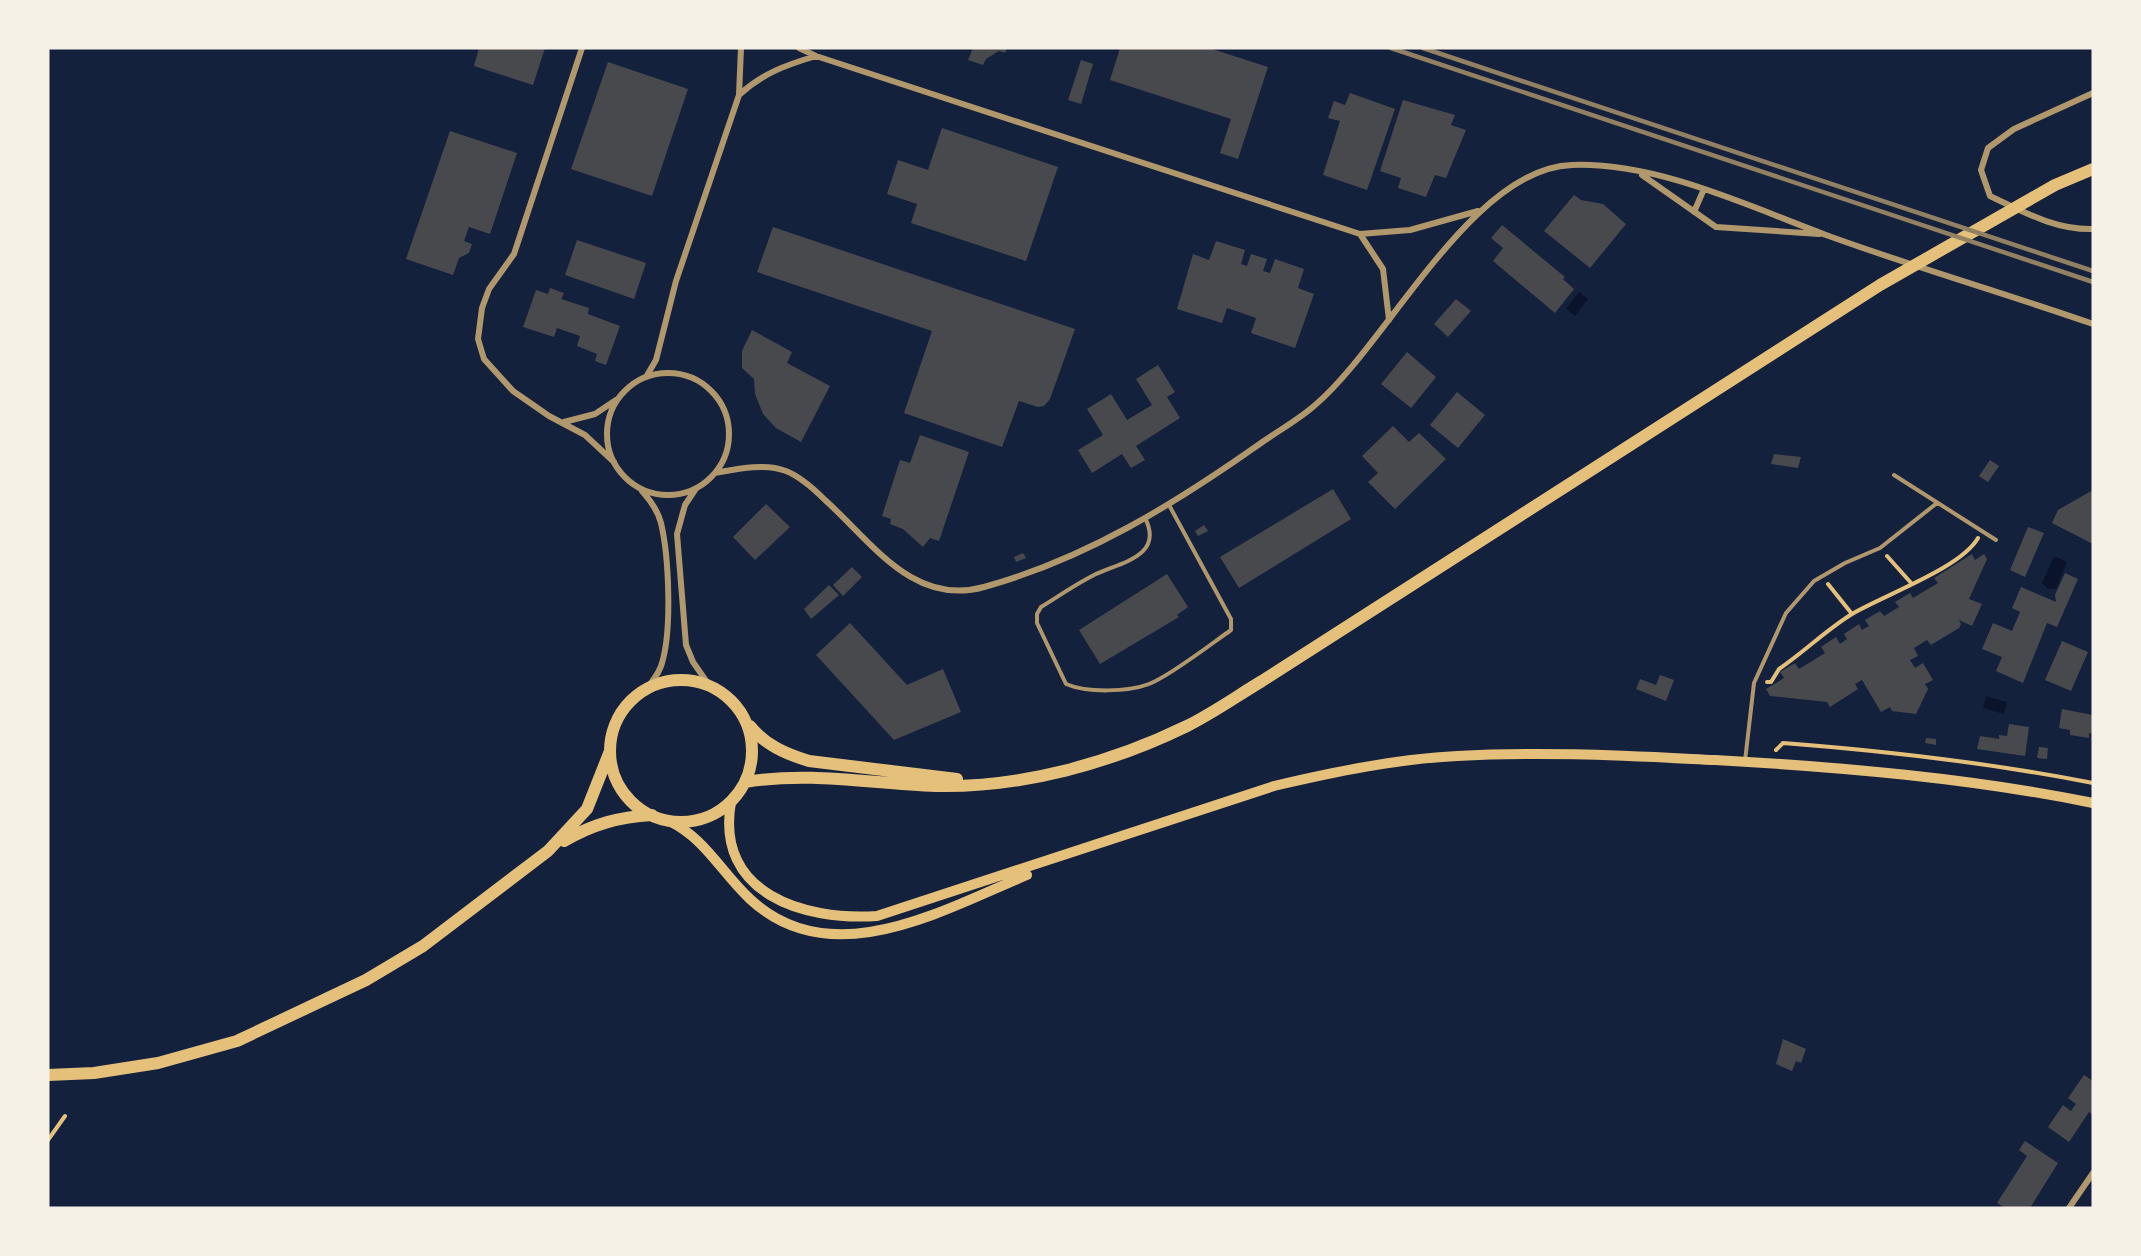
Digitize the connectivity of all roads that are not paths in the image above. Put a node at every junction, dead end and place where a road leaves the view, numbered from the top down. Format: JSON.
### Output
{"nodes":[{"id":1,"x":582,"y":48,"type":"edge"},
{"id":2,"x":741,"y":48,"type":"edge"},
{"id":3,"x":799,"y":48,"type":"edge"},
{"id":4,"x":816,"y":57,"type":"junction"},
{"id":5,"x":2093,"y":93,"type":"edge"},
{"id":6,"x":739,"y":94,"type":"junction"},
{"id":7,"x":2093,"y":169,"type":"edge"},
{"id":8,"x":1637,"y":172,"type":"junction"},
{"id":9,"x":1704,"y":189,"type":"junction"},
{"id":10,"x":1479,"y":211,"type":"junction"},
{"id":11,"x":1694,"y":212,"type":"junction"},
{"id":12,"x":2093,"y":229,"type":"edge"},
{"id":13,"x":1360,"y":234,"type":"junction"},
{"id":14,"x":1826,"y":235,"type":"junction"},
{"id":15,"x":1389,"y":320,"type":"junction"},
{"id":16,"x":2093,"y":324,"type":"edge"},
{"id":17,"x":646,"y":377,"type":"junction"},
{"id":18,"x":619,"y":398,"type":"junction"},
{"id":19,"x":564,"y":422,"type":"junction"},
{"id":20,"x":614,"y":462,"type":"junction"},
{"id":21,"x":715,"y":473,"type":"junction"},
{"id":22,"x":1894,"y":475,"type":"dead end"},
{"id":23,"x":640,"y":489,"type":"junction"},
{"id":24,"x":695,"y":489,"type":"junction"},
{"id":25,"x":1937,"y":503,"type":"junction"},
{"id":26,"x":1169,"y":505,"type":"junction"},
{"id":27,"x":1145,"y":518,"type":"junction"},
{"id":28,"x":1996,"y":540,"type":"dead end"},
{"id":29,"x":709,"y":685,"type":"junction"},
{"id":30,"x":648,"y":687,"type":"junction"},
{"id":31,"x":745,"y":719,"type":"junction"},
{"id":32,"x":610,"y":750,"type":"junction"},
{"id":33,"x":1745,"y":762,"type":"junction"},
{"id":34,"x":745,"y":782,"type":"junction"},
{"id":35,"x":982,"y":782,"type":"junction"},
{"id":36,"x":731,"y":802,"type":"junction"},
{"id":37,"x":2093,"y":803,"type":"edge"},
{"id":38,"x":652,"y":816,"type":"junction"},
{"id":39,"x":669,"y":821,"type":"junction"},
{"id":40,"x":1091,"y":848,"type":"junction"},
{"id":41,"x":548,"y":851,"type":"junction"},
{"id":42,"x":48,"y":1076,"type":"edge"},
{"id":43,"x":2093,"y":1173,"type":"edge"},
{"id":44,"x":2069,"y":1208,"type":"edge"}],
"edges":[{"from":1,"to":19,"type":"street"},
{"from":2,"to":6,"type":"street"},
{"from":3,"to":4,"type":"street"},
{"from":4,"to":6,"type":"street"},
{"from":4,"to":13,"type":"street"},
{"from":5,"to":12,"type":"street"},
{"from":6,"to":17,"type":"street"},
{"from":7,"to":35,"type":"main road"},
{"from":8,"to":9,"type":"street"},
{"from":8,"to":10,"type":"street"},
{"from":8,"to":11,"type":"street"},
{"from":9,"to":11,"type":"street"},
{"from":9,"to":14,"type":"street"},
{"from":10,"to":13,"type":"street"},
{"from":10,"to":15,"type":"street"},
{"from":11,"to":14,"type":"street"},
{"from":13,"to":15,"type":"street"},
{"from":14,"to":16,"type":"street"},
{"from":15,"to":26,"type":"street"},
{"from":17,"to":18,"type":"street"},
{"from":17,"to":21,"type":"street"},
{"from":18,"to":19,"type":"street"},
{"from":18,"to":20,"type":"street"},
{"from":19,"to":20,"type":"street"},
{"from":20,"to":23,"type":"street"},
{"from":21,"to":24,"type":"street"},
{"from":21,"to":27,"type":"street"},
{"from":22,"to":25,"type":"lane"},
{"from":23,"to":24,"type":"street"},
{"from":23,"to":30,"type":"street"},
{"from":24,"to":29,"type":"street"},
{"from":25,"to":28,"type":"lane"},
{"from":25,"to":33,"type":"lane"},
{"from":26,"to":27,"type":"street"},
{"from":26,"to":27,"type":"lane"},
{"from":29,"to":30,"type":"main road"},
{"from":29,"to":31,"type":"main road"},
{"from":30,"to":32,"type":"main road"},
{"from":31,"to":34,"type":"main road"},
{"from":31,"to":35,"type":"main road"},
{"from":32,"to":38,"type":"main road"},
{"from":32,"to":41,"type":"main road"},
{"from":33,"to":37,"type":"main road"},
{"from":33,"to":40,"type":"main road"},
{"from":34,"to":35,"type":"main road"},
{"from":34,"to":36,"type":"main road"},
{"from":36,"to":39,"type":"main road"},
{"from":36,"to":40,"type":"main road"},
{"from":38,"to":39,"type":"main road"},
{"from":38,"to":41,"type":"main road"},
{"from":39,"to":40,"type":"main road"},
{"from":41,"to":42,"type":"main road"},
{"from":43,"to":44,"type":"street"}]}
